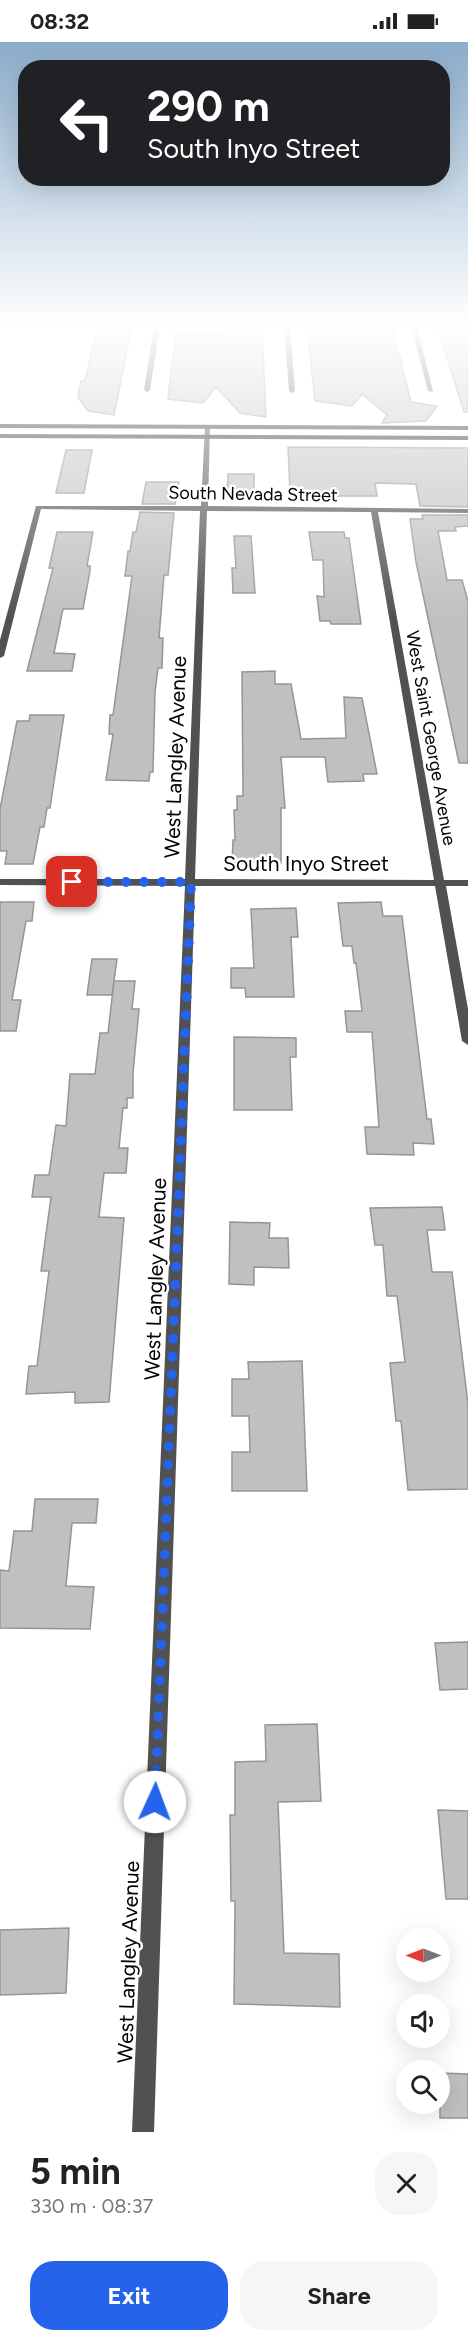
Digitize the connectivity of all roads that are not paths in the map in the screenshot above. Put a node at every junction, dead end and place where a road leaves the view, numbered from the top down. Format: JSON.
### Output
{"nodes":[{"id":1,"x":0,"y":426,"type":"edge"},
{"id":2,"x":468,"y":428,"type":"edge"},
{"id":3,"x":207,"y":432,"type":"junction"},
{"id":4,"x":0,"y":436,"type":"edge"},
{"id":5,"x":468,"y":438,"type":"edge"},
{"id":6,"x":204,"y":507,"type":"junction"},
{"id":7,"x":374,"y":511,"type":"junction"},
{"id":8,"x":468,"y":511,"type":"edge"},
{"id":9,"x":0,"y":656,"type":"edge"},
{"id":10,"x":0,"y":882,"type":"edge"},
{"id":11,"x":191,"y":882,"type":"junction"},
{"id":12,"x":441,"y":883,"type":"junction"},
{"id":13,"x":468,"y":883,"type":"edge"},
{"id":14,"x":468,"y":1041,"type":"edge"},
{"id":15,"x":142,"y":2132,"type":"edge"}],
"edges":[{"from":1,"to":3,"type":"main road"},
{"from":2,"to":3,"type":"main road"},
{"from":3,"to":4,"type":"main road"},
{"from":3,"to":5,"type":"main road"},
{"from":3,"to":6,"type":"street","name":"West Langley Avenue"},
{"from":6,"to":7,"type":"street","name":"South Nevada Street"},
{"from":6,"to":9,"type":"street","name":"South Nevada Street"},
{"from":6,"to":11,"type":"street","name":"West Langley Avenue"},
{"from":7,"to":8,"type":"street","name":"South Nevada Street"},
{"from":7,"to":12,"type":"street","name":"West Saint George Avenue"},
{"from":10,"to":11,"type":"street","name":"South Inyo Street"},
{"from":11,"to":12,"type":"street","name":"South Inyo Street"},
{"from":11,"to":15,"type":"street","name":"West Langley Avenue"},
{"from":12,"to":13,"type":"street","name":"South Inyo Street"},
{"from":12,"to":14,"type":"street","name":"West Saint George Avenue"}]}
